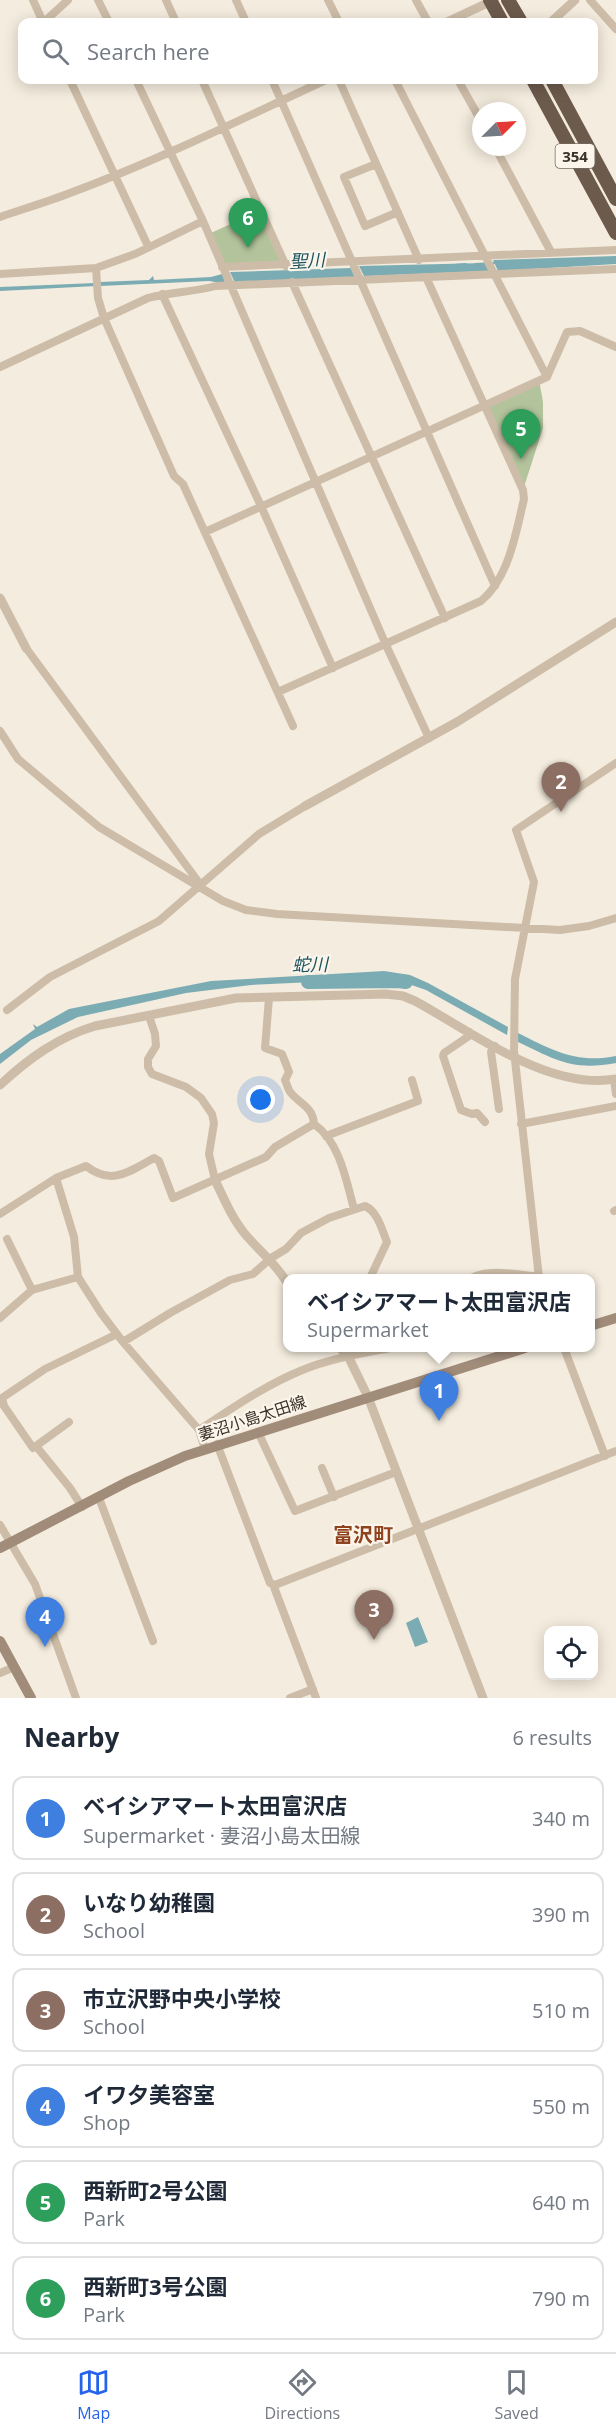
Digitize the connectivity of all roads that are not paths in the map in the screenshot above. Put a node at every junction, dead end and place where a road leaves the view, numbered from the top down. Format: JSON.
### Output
{"nodes":[{"id":1,"x":33,"y":0,"type":"edge"},
{"id":2,"x":68,"y":0,"type":"edge"},
{"id":3,"x":98,"y":0,"type":"edge"},
{"id":4,"x":166,"y":0,"type":"edge"},
{"id":5,"x":236,"y":0,"type":"edge"},
{"id":6,"x":328,"y":0,"type":"edge"},
{"id":7,"x":416,"y":0,"type":"edge"},
{"id":8,"x":508,"y":0,"type":"edge"},
{"id":9,"x":575,"y":0,"type":"edge"},
{"id":10,"x":590,"y":0,"type":"edge"},
{"id":11,"x":492,"y":1,"type":"edge"},
{"id":12,"x":42,"y":18,"type":"edge"},
{"id":13,"x":48,"y":18,"type":"edge"},
{"id":14,"x":107,"y":18,"type":"edge"},
{"id":15,"x":174,"y":18,"type":"edge"},
{"id":16,"x":244,"y":18,"type":"edge"},
{"id":17,"x":337,"y":18,"type":"edge"},
{"id":18,"x":426,"y":18,"type":"edge"},
{"id":19,"x":456,"y":18,"type":"edge"},
{"id":20,"x":500,"y":18,"type":"edge"},
{"id":21,"x":519,"y":18,"type":"edge"},
{"id":22,"x":555,"y":18,"type":"edge"},
{"id":23,"x":616,"y":29,"type":"edge"},
{"id":24,"x":72,"y":84,"type":"edge"},
{"id":25,"x":138,"y":84,"type":"edge"},
{"id":26,"x":204,"y":84,"type":"edge"},
{"id":27,"x":274,"y":84,"type":"edge"},
{"id":28,"x":317,"y":84,"type":"edge"},
{"id":29,"x":341,"y":84,"type":"edge"},
{"id":30,"x":397,"y":84,"type":"edge"},
{"id":31,"x":461,"y":84,"type":"edge"},
{"id":32,"x":535,"y":84,"type":"edge"},
{"id":33,"x":554,"y":84,"type":"edge"},
{"id":34,"x":281,"y":100,"type":"junction"},
{"id":35,"x":472,"y":104,"type":"edge"},
{"id":36,"x":223,"y":128,"type":"junction"},
{"id":37,"x":170,"y":150,"type":"junction"},
{"id":38,"x":500,"y":156,"type":"edge"},
{"id":39,"x":376,"y":164,"type":"junction"},
{"id":40,"x":115,"y":174,"type":"junction"},
{"id":41,"x":616,"y":199,"type":"edge"},
{"id":42,"x":398,"y":212,"type":"junction"},
{"id":43,"x":0,"y":217,"type":"edge"},
{"id":44,"x":203,"y":221,"type":"junction"},
{"id":45,"x":616,"y":233,"type":"edge"},
{"id":46,"x":148,"y":246,"type":"junction"},
{"id":47,"x":616,"y":250,"type":"edge"},
{"id":48,"x":551,"y":252,"type":"junction"},
{"id":49,"x":485,"y":258,"type":"junction"},
{"id":50,"x":419,"y":260,"type":"junction"},
{"id":51,"x":352,"y":264,"type":"junction"},
{"id":52,"x":286,"y":266,"type":"junction"},
{"id":53,"x":616,"y":269,"type":"edge"},
{"id":54,"x":224,"y":270,"type":"junction"},
{"id":55,"x":96,"y":272,"type":"junction"},
{"id":56,"x":493,"y":272,"type":"junction"},
{"id":57,"x":0,"y":274,"type":"edge"},
{"id":58,"x":426,"y":277,"type":"junction"},
{"id":59,"x":358,"y":279,"type":"junction"},
{"id":60,"x":292,"y":282,"type":"junction"},
{"id":61,"x":230,"y":284,"type":"junction"},
{"id":62,"x":162,"y":294,"type":"junction"},
{"id":63,"x":104,"y":318,"type":"junction"},
{"id":64,"x":616,"y":347,"type":"edge"},
{"id":65,"x":0,"y":367,"type":"edge"},
{"id":66,"x":547,"y":377,"type":"junction"},
{"id":67,"x":484,"y":406,"type":"junction"},
{"id":68,"x":428,"y":431,"type":"junction"},
{"id":69,"x":371,"y":457,"type":"junction"},
{"id":70,"x":316,"y":481,"type":"junction"},
{"id":71,"x":261,"y":506,"type":"junction"},
{"id":72,"x":205,"y":532,"type":"junction"},
{"id":73,"x":495,"y":586,"type":"junction"},
{"id":74,"x":0,"y":598,"type":"edge"},
{"id":75,"x":445,"y":618,"type":"junction"},
{"id":76,"x":616,"y":622,"type":"edge"},
{"id":77,"x":386,"y":645,"type":"junction"},
{"id":78,"x":26,"y":648,"type":"joint"},
{"id":79,"x":333,"y":668,"type":"junction"},
{"id":80,"x":278,"y":692,"type":"junction"},
{"id":81,"x":293,"y":726,"type":"dead end"},
{"id":82,"x":0,"y":731,"type":"edge"},
{"id":83,"x":429,"y":738,"type":"junction"},
{"id":84,"x":616,"y":763,"type":"edge"},
{"id":85,"x":305,"y":806,"type":"joint"},
{"id":86,"x":201,"y":886,"type":"junction"},
{"id":87,"x":616,"y":918,"type":"edge"},
{"id":88,"x":526,"y":928,"type":"junction"},
{"id":89,"x":269,"y":998,"type":"junction"},
{"id":90,"x":7,"y":1010,"type":"dead end"},
{"id":91,"x":149,"y":1016,"type":"junction"},
{"id":92,"x":469,"y":1032,"type":"junction"},
{"id":93,"x":495,"y":1046,"type":"junction"},
{"id":94,"x":514,"y":1054,"type":"junction"},
{"id":95,"x":411,"y":1080,"type":"dead end"},
{"id":96,"x":615,"y":1080,"type":"edge"},
{"id":97,"x":0,"y":1085,"type":"edge"},
{"id":98,"x":616,"y":1095,"type":"edge"},
{"id":99,"x":616,"y":1106,"type":"edge"},
{"id":100,"x":499,"y":1109,"type":"dead end"},
{"id":101,"x":485,"y":1122,"type":"dead end"},
{"id":102,"x":314,"y":1124,"type":"junction"},
{"id":103,"x":521,"y":1124,"type":"junction"},
{"id":104,"x":326,"y":1136,"type":"junction"},
{"id":105,"x":56,"y":1178,"type":"junction"},
{"id":106,"x":215,"y":1180,"type":"junction"},
{"id":107,"x":354,"y":1209,"type":"junction"},
{"id":108,"x":0,"y":1215,"type":"edge"},
{"id":109,"x":7,"y":1239,"type":"dead end"},
{"id":110,"x":271,"y":1258,"type":"junction"},
{"id":111,"x":372,"y":1274,"type":"edge"},
{"id":112,"x":486,"y":1274,"type":"edge"},
{"id":113,"x":503,"y":1274,"type":"edge"},
{"id":114,"x":539,"y":1274,"type":"edge"},
{"id":115,"x":283,"y":1276,"type":"edge"},
{"id":116,"x":78,"y":1277,"type":"junction"},
{"id":117,"x":32,"y":1290,"type":"junction"},
{"id":118,"x":0,"y":1318,"type":"edge"},
{"id":119,"x":616,"y":1318,"type":"edge"},
{"id":120,"x":595,"y":1325,"type":"edge"},
{"id":121,"x":117,"y":1334,"type":"junction"},
{"id":122,"x":123,"y":1342,"type":"junction"},
{"id":123,"x":344,"y":1352,"type":"edge"},
{"id":124,"x":367,"y":1352,"type":"edge"},
{"id":125,"x":509,"y":1352,"type":"edge"},
{"id":126,"x":566,"y":1352,"type":"edge"},
{"id":127,"x":348,"y":1356,"type":"junction"},
{"id":128,"x":368,"y":1397,"type":"junction"},
{"id":129,"x":69,"y":1422,"type":"dead end"},
{"id":130,"x":199,"y":1430,"type":"junction"},
{"id":131,"x":258,"y":1432,"type":"junction"},
{"id":132,"x":217,"y":1444,"type":"junction"},
{"id":133,"x":36,"y":1446,"type":"junction"},
{"id":134,"x":205,"y":1449,"type":"junction"},
{"id":135,"x":616,"y":1451,"type":"edge"},
{"id":136,"x":605,"y":1456,"type":"junction"},
{"id":137,"x":322,"y":1468,"type":"dead end"},
{"id":138,"x":396,"y":1472,"type":"junction"},
{"id":139,"x":334,"y":1497,"type":"junction"},
{"id":140,"x":99,"y":1498,"type":"junction"},
{"id":141,"x":82,"y":1507,"type":"junction"},
{"id":142,"x":0,"y":1526,"type":"edge"},
{"id":143,"x":417,"y":1528,"type":"junction"},
{"id":144,"x":5,"y":1546,"type":"edge"},
{"id":145,"x":275,"y":1585,"type":"junction"},
{"id":146,"x":0,"y":1641,"type":"edge"},
{"id":147,"x":153,"y":1641,"type":"dead end"},
{"id":148,"x":14,"y":1667,"type":"junction"},
{"id":149,"x":0,"y":1673,"type":"edge"},
{"id":150,"x":313,"y":1689,"type":"junction"},
{"id":151,"x":31,"y":1698,"type":"edge"},
{"id":152,"x":76,"y":1698,"type":"edge"},
{"id":153,"x":290,"y":1698,"type":"edge"},
{"id":154,"x":316,"y":1698,"type":"edge"},
{"id":155,"x":483,"y":1698,"type":"edge"}],
"edges":[{"from":1,"to":12,"type":"street"},
{"from":2,"to":13,"type":"street"},
{"from":3,"to":14,"type":"street"},
{"from":4,"to":15,"type":"street"},
{"from":5,"to":16,"type":"street"},
{"from":6,"to":17,"type":"street"},
{"from":7,"to":18,"type":"street"},
{"from":8,"to":21,"type":"highway"},
{"from":9,"to":22,"type":"street"},
{"from":10,"to":23,"type":"street"},
{"from":11,"to":19,"type":"street"},
{"from":11,"to":20,"type":"highway"},
{"from":24,"to":40,"type":"street"},
{"from":25,"to":37,"type":"street"},
{"from":26,"to":36,"type":"street"},
{"from":27,"to":34,"type":"street"},
{"from":28,"to":34,"type":"street"},
{"from":29,"to":39,"type":"street"},
{"from":30,"to":49,"type":"street"},
{"from":31,"to":35,"type":"street"},
{"from":32,"to":45,"type":"highway","number":"354"},
{"from":33,"to":41,"type":"highway","number":"354"},
{"from":34,"to":36,"type":"street"},
{"from":34,"to":51,"type":"street"},
{"from":36,"to":37,"type":"street"},
{"from":36,"to":52,"type":"street"},
{"from":37,"to":40,"type":"street"},
{"from":37,"to":44,"type":"street"},
{"from":38,"to":48,"type":"street"},
{"from":39,"to":42,"type":"street"},
{"from":39,"to":42,"type":"street"},
{"from":40,"to":43,"type":"street"},
{"from":40,"to":46,"type":"street"},
{"from":42,"to":50,"type":"street"},
{"from":44,"to":46,"type":"street"},
{"from":44,"to":54,"type":"street"},
{"from":46,"to":55,"type":"street"},
{"from":47,"to":48,"type":"street"},
{"from":48,"to":49,"type":"street"},
{"from":49,"to":50,"type":"street"},
{"from":49,"to":56,"type":"street"},
{"from":50,"to":51,"type":"street"},
{"from":51,"to":52,"type":"street"},
{"from":51,"to":59,"type":"street"},
{"from":52,"to":54,"type":"street"},
{"from":53,"to":56,"type":"street"},
{"from":54,"to":61,"type":"street"},
{"from":55,"to":57,"type":"street"},
{"from":55,"to":63,"type":"street"},
{"from":56,"to":58,"type":"street"},
{"from":56,"to":66,"type":"street"},
{"from":58,"to":59,"type":"street"},
{"from":58,"to":67,"type":"street"},
{"from":59,"to":60,"type":"street"},
{"from":59,"to":68,"type":"street"},
{"from":60,"to":61,"type":"street"},
{"from":60,"to":69,"type":"street"},
{"from":61,"to":62,"type":"street"},
{"from":61,"to":70,"type":"street"},
{"from":62,"to":63,"type":"street"},
{"from":62,"to":71,"type":"street"},
{"from":63,"to":65,"type":"street"},
{"from":63,"to":72,"type":"street"},
{"from":64,"to":66,"type":"street"},
{"from":66,"to":67,"type":"street"},
{"from":67,"to":68,"type":"street"},
{"from":67,"to":73,"type":"street"},
{"from":68,"to":69,"type":"street"},
{"from":68,"to":73,"type":"street"},
{"from":69,"to":70,"type":"street"},
{"from":69,"to":75,"type":"street"},
{"from":70,"to":71,"type":"street"},
{"from":70,"to":77,"type":"street"},
{"from":71,"to":72,"type":"street"},
{"from":71,"to":79,"type":"street"},
{"from":72,"to":80,"type":"street"},
{"from":73,"to":75,"type":"street"},
{"from":74,"to":78,"type":"street"},
{"from":75,"to":77,"type":"street"},
{"from":76,"to":83,"type":"street"},
{"from":77,"to":79,"type":"street"},
{"from":77,"to":83,"type":"street"},
{"from":78,"to":86,"type":"street"},
{"from":79,"to":80,"type":"street"},
{"from":80,"to":81,"type":"street"},
{"from":82,"to":86,"type":"street"},
{"from":83,"to":85,"type":"street"},
{"from":84,"to":88,"type":"street"},
{"from":85,"to":86,"type":"street"},
{"from":86,"to":88,"type":"street"},
{"from":86,"to":90,"type":"street"},
{"from":87,"to":88,"type":"street"},
{"from":88,"to":94,"type":"street"},
{"from":89,"to":91,"type":"street"},
{"from":89,"to":92,"type":"street"},
{"from":89,"to":102,"type":"street"},
{"from":91,"to":97,"type":"street"},
{"from":91,"to":106,"type":"street"},
{"from":92,"to":93,"type":"street"},
{"from":92,"to":101,"type":"street"},
{"from":93,"to":94,"type":"street"},
{"from":93,"to":100,"type":"street"},
{"from":94,"to":96,"type":"street"},
{"from":94,"to":103,"type":"street"},
{"from":95,"to":104,"type":"street"},
{"from":96,"to":98,"type":"street"},
{"from":99,"to":103,"type":"street"},
{"from":102,"to":104,"type":"street"},
{"from":102,"to":106,"type":"street"},
{"from":103,"to":114,"type":"street"},
{"from":104,"to":107,"type":"street"},
{"from":105,"to":106,"type":"street"},
{"from":105,"to":108,"type":"street"},
{"from":105,"to":116,"type":"street"},
{"from":106,"to":110,"type":"street"},
{"from":107,"to":110,"type":"street"},
{"from":107,"to":111,"type":"street"},
{"from":109,"to":117,"type":"street"},
{"from":110,"to":115,"type":"street"},
{"from":110,"to":122,"type":"street"},
{"from":112,"to":113,"type":"street"},
{"from":116,"to":117,"type":"street"},
{"from":116,"to":121,"type":"street"},
{"from":117,"to":118,"type":"street"},
{"from":119,"to":120,"type":"main road"},
{"from":121,"to":122,"type":"street"},
{"from":121,"to":133,"type":"street"},
{"from":122,"to":130,"type":"street"},
{"from":123,"to":127,"type":"street"},
{"from":124,"to":127,"type":"street"},
{"from":125,"to":128,"type":"main road","name":"妻沼小島太田線"},
{"from":126,"to":136,"type":"street"},
{"from":127,"to":128,"type":"street"},
{"from":127,"to":130,"type":"street"},
{"from":128,"to":131,"type":"main road","name":"妻沼小島太田線"},
{"from":128,"to":138,"type":"street"},
{"from":129,"to":133,"type":"street"},
{"from":130,"to":134,"type":"street"},
{"from":131,"to":132,"type":"main road","name":"妻沼小島太田線"},
{"from":131,"to":139,"type":"street"},
{"from":132,"to":134,"type":"main road","name":"妻沼小島太田線"},
{"from":132,"to":145,"type":"street"},
{"from":133,"to":141,"type":"street"},
{"from":134,"to":140,"type":"main road","name":"妻沼小島太田線"},
{"from":135,"to":136,"type":"street"},
{"from":136,"to":143,"type":"street"},
{"from":137,"to":139,"type":"street"},
{"from":138,"to":139,"type":"street"},
{"from":138,"to":143,"type":"street"},
{"from":140,"to":141,"type":"main road","name":"妻沼小島太田線"},
{"from":140,"to":147,"type":"street"},
{"from":141,"to":144,"type":"main road","name":"妻沼小島太田線"},
{"from":142,"to":144,"type":"street"},
{"from":143,"to":145,"type":"street"},
{"from":143,"to":155,"type":"street"},
{"from":144,"to":152,"type":"street"},
{"from":145,"to":150,"type":"street"},
{"from":146,"to":148,"type":"main road"},
{"from":148,"to":149,"type":"street"},
{"from":148,"to":151,"type":"main road"},
{"from":150,"to":153,"type":"street"},
{"from":150,"to":154,"type":"street"}]}
